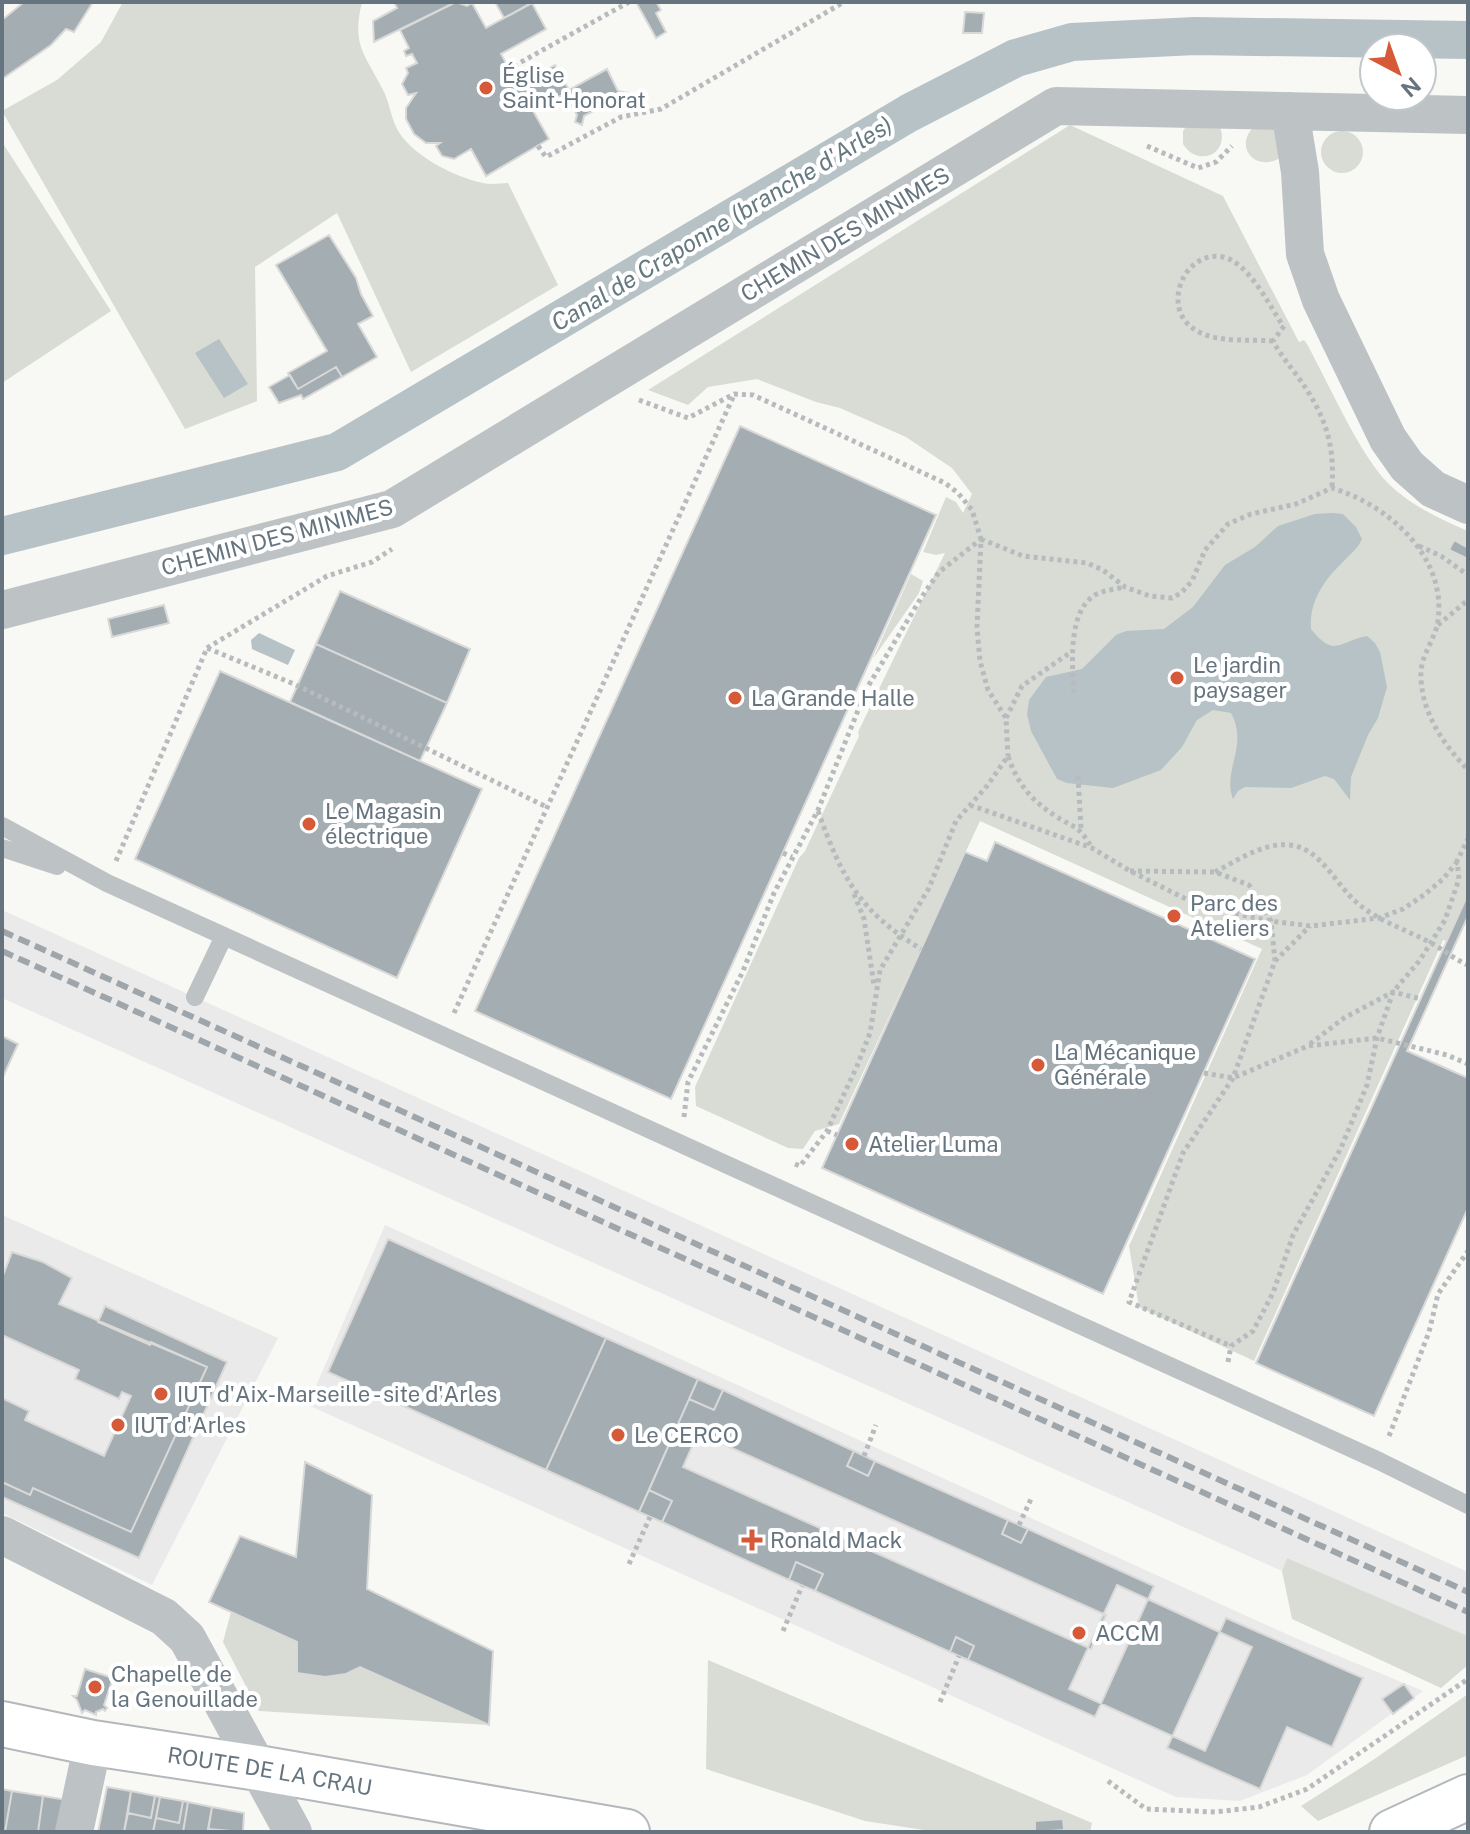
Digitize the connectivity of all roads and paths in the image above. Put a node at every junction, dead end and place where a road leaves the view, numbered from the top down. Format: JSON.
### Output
{"nodes":[{"id":1,"x":629,"y":2,"type":"edge"},
{"id":2,"x":844,"y":2,"type":"edge"},
{"id":3,"x":514,"y":66,"type":"dead end"},
{"id":4,"x":1290,"y":111,"type":"junction"},
{"id":5,"x":1468,"y":115,"type":"edge"},
{"id":6,"x":538,"y":146,"type":"dead end"},
{"id":7,"x":1321,"y":300,"type":"junction"},
{"id":8,"x":1283,"y":326,"type":"junction"},
{"id":9,"x":1273,"y":341,"type":"junction"},
{"id":10,"x":1332,"y":488,"type":"junction"},
{"id":11,"x":1468,"y":505,"type":"edge"},
{"id":12,"x":981,"y":539,"type":"junction"},
{"id":13,"x":1418,"y":546,"type":"junction"},
{"id":14,"x":1468,"y":575,"type":"edge"},
{"id":15,"x":1125,"y":587,"type":"junction"},
{"id":16,"x":1468,"y":600,"type":"edge"},
{"id":17,"x":2,"y":610,"type":"edge"},
{"id":18,"x":1438,"y":625,"type":"junction"},
{"id":19,"x":1072,"y":652,"type":"junction"},
{"id":20,"x":1074,"y":693,"type":"dead end"},
{"id":21,"x":1006,"y":718,"type":"junction"},
{"id":22,"x":1008,"y":756,"type":"junction"},
{"id":23,"x":1468,"y":770,"type":"edge"},
{"id":24,"x":1078,"y":776,"type":"dead end"},
{"id":25,"x":970,"y":805,"type":"junction"},
{"id":26,"x":547,"y":807,"type":"junction"},
{"id":27,"x":818,"y":810,"type":"junction"},
{"id":28,"x":2,"y":826,"type":"edge"},
{"id":29,"x":1081,"y":829,"type":"junction"},
{"id":30,"x":1468,"y":839,"type":"edge"},
{"id":31,"x":2,"y":848,"type":"edge"},
{"id":32,"x":1092,"y":848,"type":"junction"},
{"id":33,"x":783,"y":853,"type":"dead end"},
{"id":34,"x":792,"y":857,"type":"junction"},
{"id":35,"x":1457,"y":861,"type":"junction"},
{"id":36,"x":1130,"y":871,"type":"junction"},
{"id":37,"x":1215,"y":872,"type":"junction"},
{"id":38,"x":104,"y":881,"type":"junction"},
{"id":39,"x":852,"y":890,"type":"junction"},
{"id":40,"x":1379,"y":918,"type":"junction"},
{"id":41,"x":1271,"y":921,"type":"junction"},
{"id":42,"x":1311,"y":926,"type":"junction"},
{"id":43,"x":899,"y":935,"type":"junction"},
{"id":44,"x":224,"y":936,"type":"junction"},
{"id":45,"x":1432,"y":943,"type":"junction"},
{"id":46,"x":921,"y":949,"type":"dead end"},
{"id":47,"x":1275,"y":961,"type":"junction"},
{"id":48,"x":1468,"y":965,"type":"edge"},
{"id":49,"x":875,"y":992,"type":"junction"},
{"id":50,"x":1393,"y":992,"type":"junction"},
{"id":51,"x":195,"y":997,"type":"dead end"},
{"id":52,"x":1421,"y":999,"type":"dead end"},
{"id":53,"x":444,"y":1035,"type":"junction"},
{"id":54,"x":1377,"y":1038,"type":"junction"},
{"id":55,"x":1308,"y":1046,"type":"junction"},
{"id":56,"x":1468,"y":1064,"type":"edge"},
{"id":57,"x":1204,"y":1073,"type":"dead end"},
{"id":58,"x":1233,"y":1078,"type":"junction"},
{"id":59,"x":685,"y":1113,"type":"dead end"},
{"id":60,"x":827,"y":1131,"type":"junction"},
{"id":61,"x":837,"y":1135,"type":"dead end"},
{"id":62,"x":785,"y":1159,"type":"dead end"},
{"id":63,"x":1468,"y":1251,"type":"edge"},
{"id":64,"x":876,"y":1425,"type":"dead end"},
{"id":65,"x":864,"y":1456,"type":"dead end"},
{"id":66,"x":1379,"y":1461,"type":"junction"},
{"id":67,"x":1031,"y":1499,"type":"dead end"},
{"id":68,"x":1468,"y":1505,"type":"edge"},
{"id":69,"x":650,"y":1517,"type":"dead end"},
{"id":70,"x":1019,"y":1525,"type":"dead end"},
{"id":71,"x":2,"y":1535,"type":"edge"},
{"id":72,"x":629,"y":1564,"type":"dead end"},
{"id":73,"x":802,"y":1586,"type":"dead end"},
{"id":74,"x":783,"y":1631,"type":"dead end"},
{"id":75,"x":959,"y":1656,"type":"dead end"},
{"id":76,"x":1468,"y":1679,"type":"edge"},
{"id":77,"x":940,"y":1702,"type":"dead end"},
{"id":78,"x":2,"y":1724,"type":"edge"},
{"id":79,"x":93,"y":1743,"type":"junction"},
{"id":80,"x":258,"y":1768,"type":"junction"},
{"id":81,"x":1108,"y":1781,"type":"dead end"},
{"id":82,"x":1468,"y":1797,"type":"edge"},
{"id":83,"x":540,"y":1824,"type":"edge"},
{"id":84,"x":74,"y":1832,"type":"edge"},
{"id":85,"x":293,"y":1832,"type":"edge"},
{"id":86,"x":627,"y":1832,"type":"edge"},
{"id":87,"x":1392,"y":1832,"type":"edge"}],
"edges":[{"from":1,"to":3,"type":"path"},
{"from":2,"to":6,"type":"path"},
{"from":4,"to":5,"type":"street","name":"CHEMIN DES MINIMES"},
{"from":4,"to":7,"type":"street"},
{"from":4,"to":17,"type":"street","name":"CHEMIN DES MINIMES"},
{"from":7,"to":8,"type":"path"},
{"from":7,"to":11,"type":"street"},
{"from":8,"to":9,"type":"path"},
{"from":8,"to":9,"type":"path"},
{"from":9,"to":10,"type":"path"},
{"from":10,"to":13,"type":"path"},
{"from":10,"to":15,"type":"path"},
{"from":12,"to":15,"type":"path"},
{"from":12,"to":21,"type":"path"},
{"from":12,"to":26,"type":"path"},
{"from":12,"to":27,"type":"path"},
{"from":13,"to":14,"type":"path"},
{"from":13,"to":18,"type":"path"},
{"from":15,"to":19,"type":"path"},
{"from":16,"to":18,"type":"path"},
{"from":18,"to":23,"type":"path"},
{"from":19,"to":20,"type":"path"},
{"from":19,"to":21,"type":"path"},
{"from":21,"to":22,"type":"path"},
{"from":22,"to":25,"type":"path"},
{"from":22,"to":29,"type":"path"},
{"from":24,"to":29,"type":"path"},
{"from":25,"to":32,"type":"path"},
{"from":25,"to":43,"type":"path"},
{"from":26,"to":38,"type":"path"},
{"from":26,"to":53,"type":"path"},
{"from":27,"to":34,"type":"path"},
{"from":27,"to":39,"type":"path"},
{"from":28,"to":38,"type":"lane"},
{"from":29,"to":32,"type":"path"},
{"from":30,"to":35,"type":"path"},
{"from":31,"to":38,"type":"lane"},
{"from":32,"to":36,"type":"path"},
{"from":33,"to":34,"type":"path"},
{"from":34,"to":59,"type":"path"},
{"from":35,"to":40,"type":"path"},
{"from":35,"to":45,"type":"path"},
{"from":36,"to":37,"type":"path"},
{"from":36,"to":41,"type":"path"},
{"from":37,"to":40,"type":"path"},
{"from":37,"to":41,"type":"path"},
{"from":38,"to":44,"type":"lane"},
{"from":39,"to":43,"type":"path"},
{"from":39,"to":49,"type":"path"},
{"from":40,"to":42,"type":"path"},
{"from":40,"to":45,"type":"path"},
{"from":41,"to":42,"type":"path"},
{"from":41,"to":47,"type":"path"},
{"from":42,"to":47,"type":"path"},
{"from":43,"to":46,"type":"path"},
{"from":43,"to":49,"type":"path"},
{"from":44,"to":51,"type":"lane"},
{"from":44,"to":53,"type":"lane"},
{"from":45,"to":48,"type":"path"},
{"from":45,"to":50,"type":"path"},
{"from":47,"to":58,"type":"path"},
{"from":49,"to":60,"type":"path"},
{"from":50,"to":52,"type":"path"},
{"from":50,"to":54,"type":"path"},
{"from":50,"to":55,"type":"path"},
{"from":53,"to":66,"type":"lane"},
{"from":54,"to":55,"type":"path"},
{"from":54,"to":56,"type":"path"},
{"from":54,"to":58,"type":"path"},
{"from":55,"to":58,"type":"path"},
{"from":57,"to":58,"type":"path"},
{"from":60,"to":61,"type":"path"},
{"from":60,"to":62,"type":"path"},
{"from":63,"to":66,"type":"path"},
{"from":64,"to":65,"type":"path"},
{"from":66,"to":68,"type":"lane"},
{"from":67,"to":70,"type":"path"},
{"from":69,"to":72,"type":"path"},
{"from":71,"to":80,"type":"street"},
{"from":73,"to":74,"type":"path"},
{"from":75,"to":77,"type":"path"},
{"from":76,"to":81,"type":"path"},
{"from":78,"to":79,"type":"main road","name":"ROUTE DE LA CRAU"},
{"from":79,"to":80,"type":"main road","name":"ROUTE DE LA CRAU"},
{"from":79,"to":84,"type":"street"},
{"from":80,"to":83,"type":"main road","name":"ROUTE DE LA CRAU"},
{"from":80,"to":85,"type":"street"},
{"from":82,"to":87,"type":"main road"},
{"from":83,"to":86,"type":"main road","name":"ROUTE DE LA CRAU"}]}
